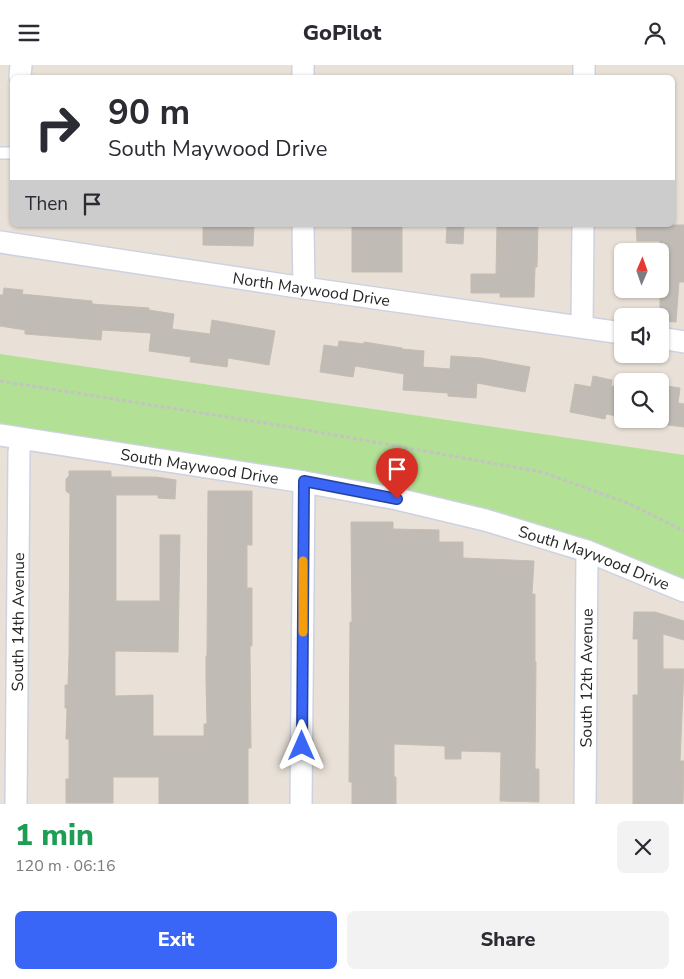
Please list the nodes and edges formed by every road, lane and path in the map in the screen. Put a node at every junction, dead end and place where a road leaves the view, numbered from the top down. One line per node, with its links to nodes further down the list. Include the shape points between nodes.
1 (304, 227): 4 (street)
2 (583, 227): 5 (street)
3 (12, 237): 4 (street, North Maywood Drive)
4 (304, 288): 5 (street, North Maywood Drive)
5 (582, 327): 6 (street, North Maywood Drive)
6 (614, 332)
7 (669, 339): 8 (street)
8 (684, 341)
9 (0, 381): 13 (path, via 284,426 542,472 630,504)
10 (0, 435): 11 (street, South Maywood Drive)
11 (21, 439): 12 (street, South Maywood Drive); 16 (street, South 14th Avenue)
12 (304, 481): 14 (street, South Maywood Drive, via 485,520); 17 (street)
13 (684, 531)
14 (587, 551): 15 (street, South Maywood Drive); 18 (street, South 12th Avenue)
15 (684, 591)
16 (16, 804)
17 (301, 804)
18 (585, 804)

